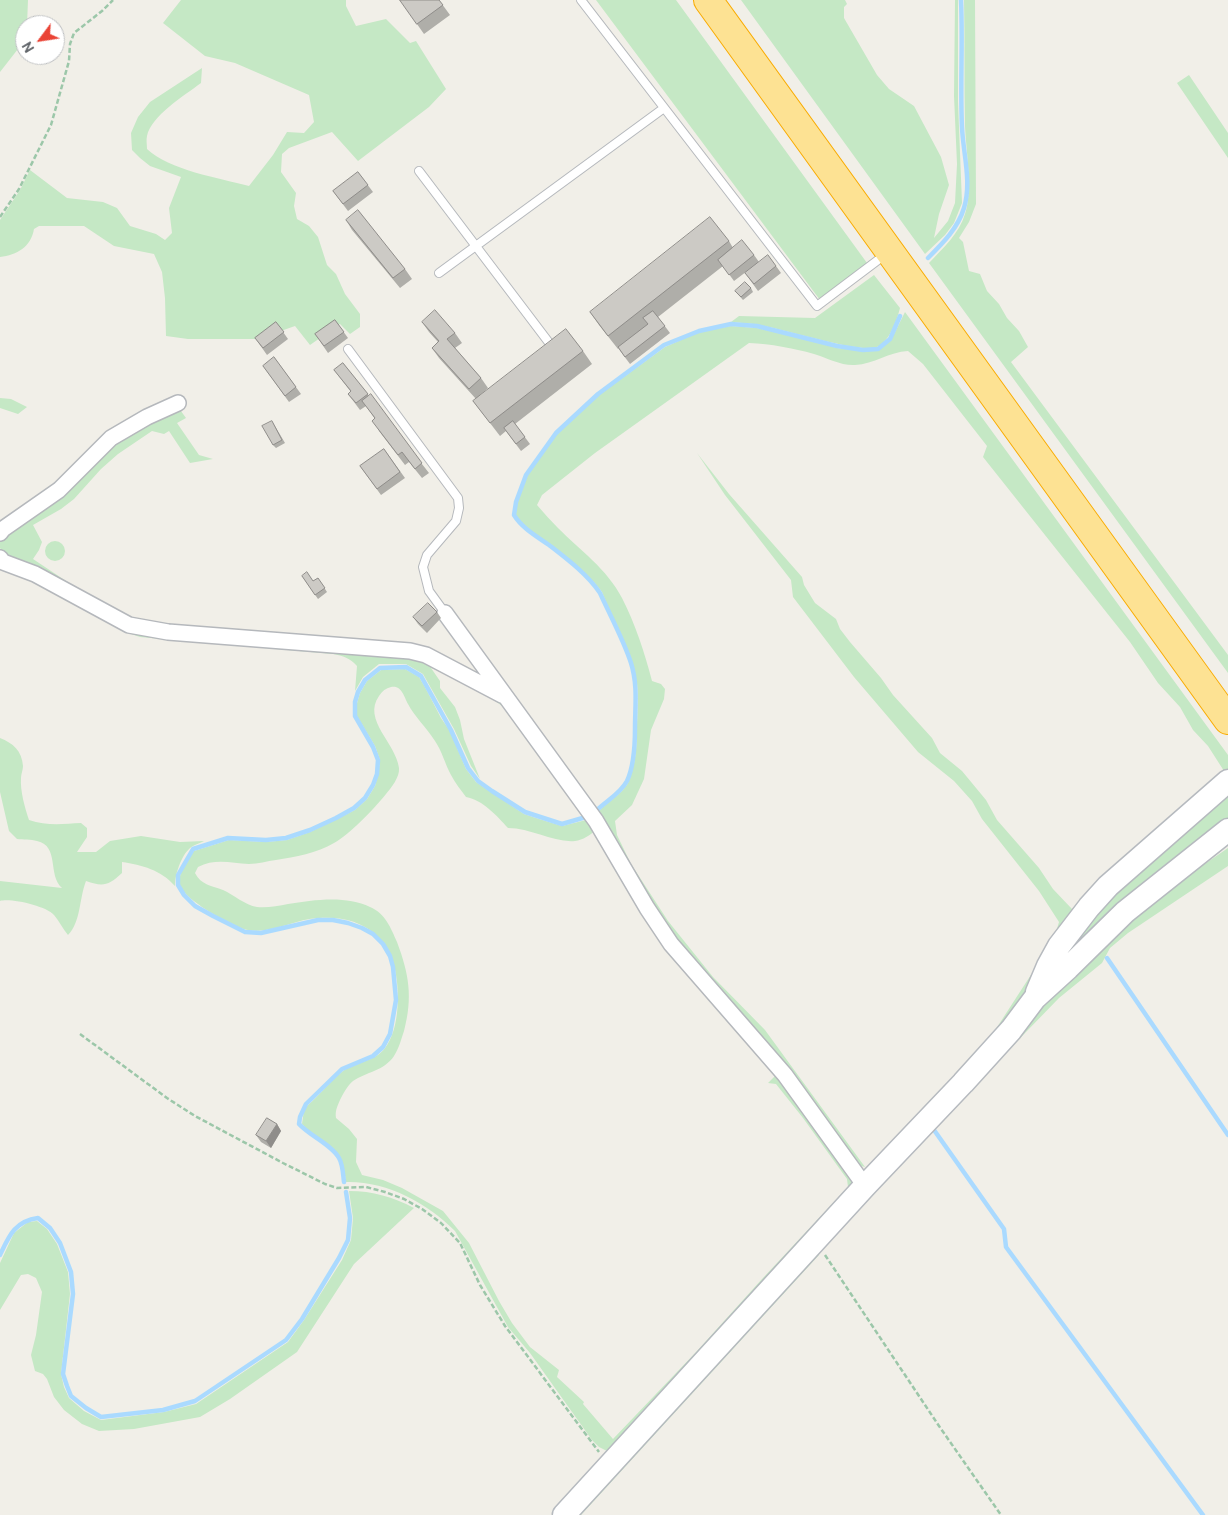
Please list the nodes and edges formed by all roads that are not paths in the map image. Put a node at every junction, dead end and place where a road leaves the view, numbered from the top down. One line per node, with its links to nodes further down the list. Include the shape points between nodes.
1 (581, 0): 3 (lane)
2 (708, 0): 6 (highway)
3 (664, 108): 5 (lane); 6 (lane, via 818,306)
4 (419, 171): 5 (lane)
5 (476, 246): 7 (lane); 8 (lane)
6 (890, 252): 15 (highway)
7 (439, 273)
8 (550, 344)
9 (348, 349): 13 (lane, via 458,498 460,508 456,521 427,555 423,567 429,591)
10 (178, 403): 11 (street, via 147,416 111,438 59,490)
11 (0, 533)
12 (0, 558): 14 (street, via 129,625 168,632 410,651 426,655)
13 (445, 613): 14 (street)
14 (506, 697): 19 (street, via 596,821 671,944 785,1075)
15 (1228, 720)
16 (1228, 781): 18 (street, via 1108,886 1089,907 1059,946)
17 (1228, 830): 18 (street, via 1125,912)
18 (1035, 998): 19 (street, via 963,1083)
19 (865, 1186): 20 (street)
20 (564, 1515)

